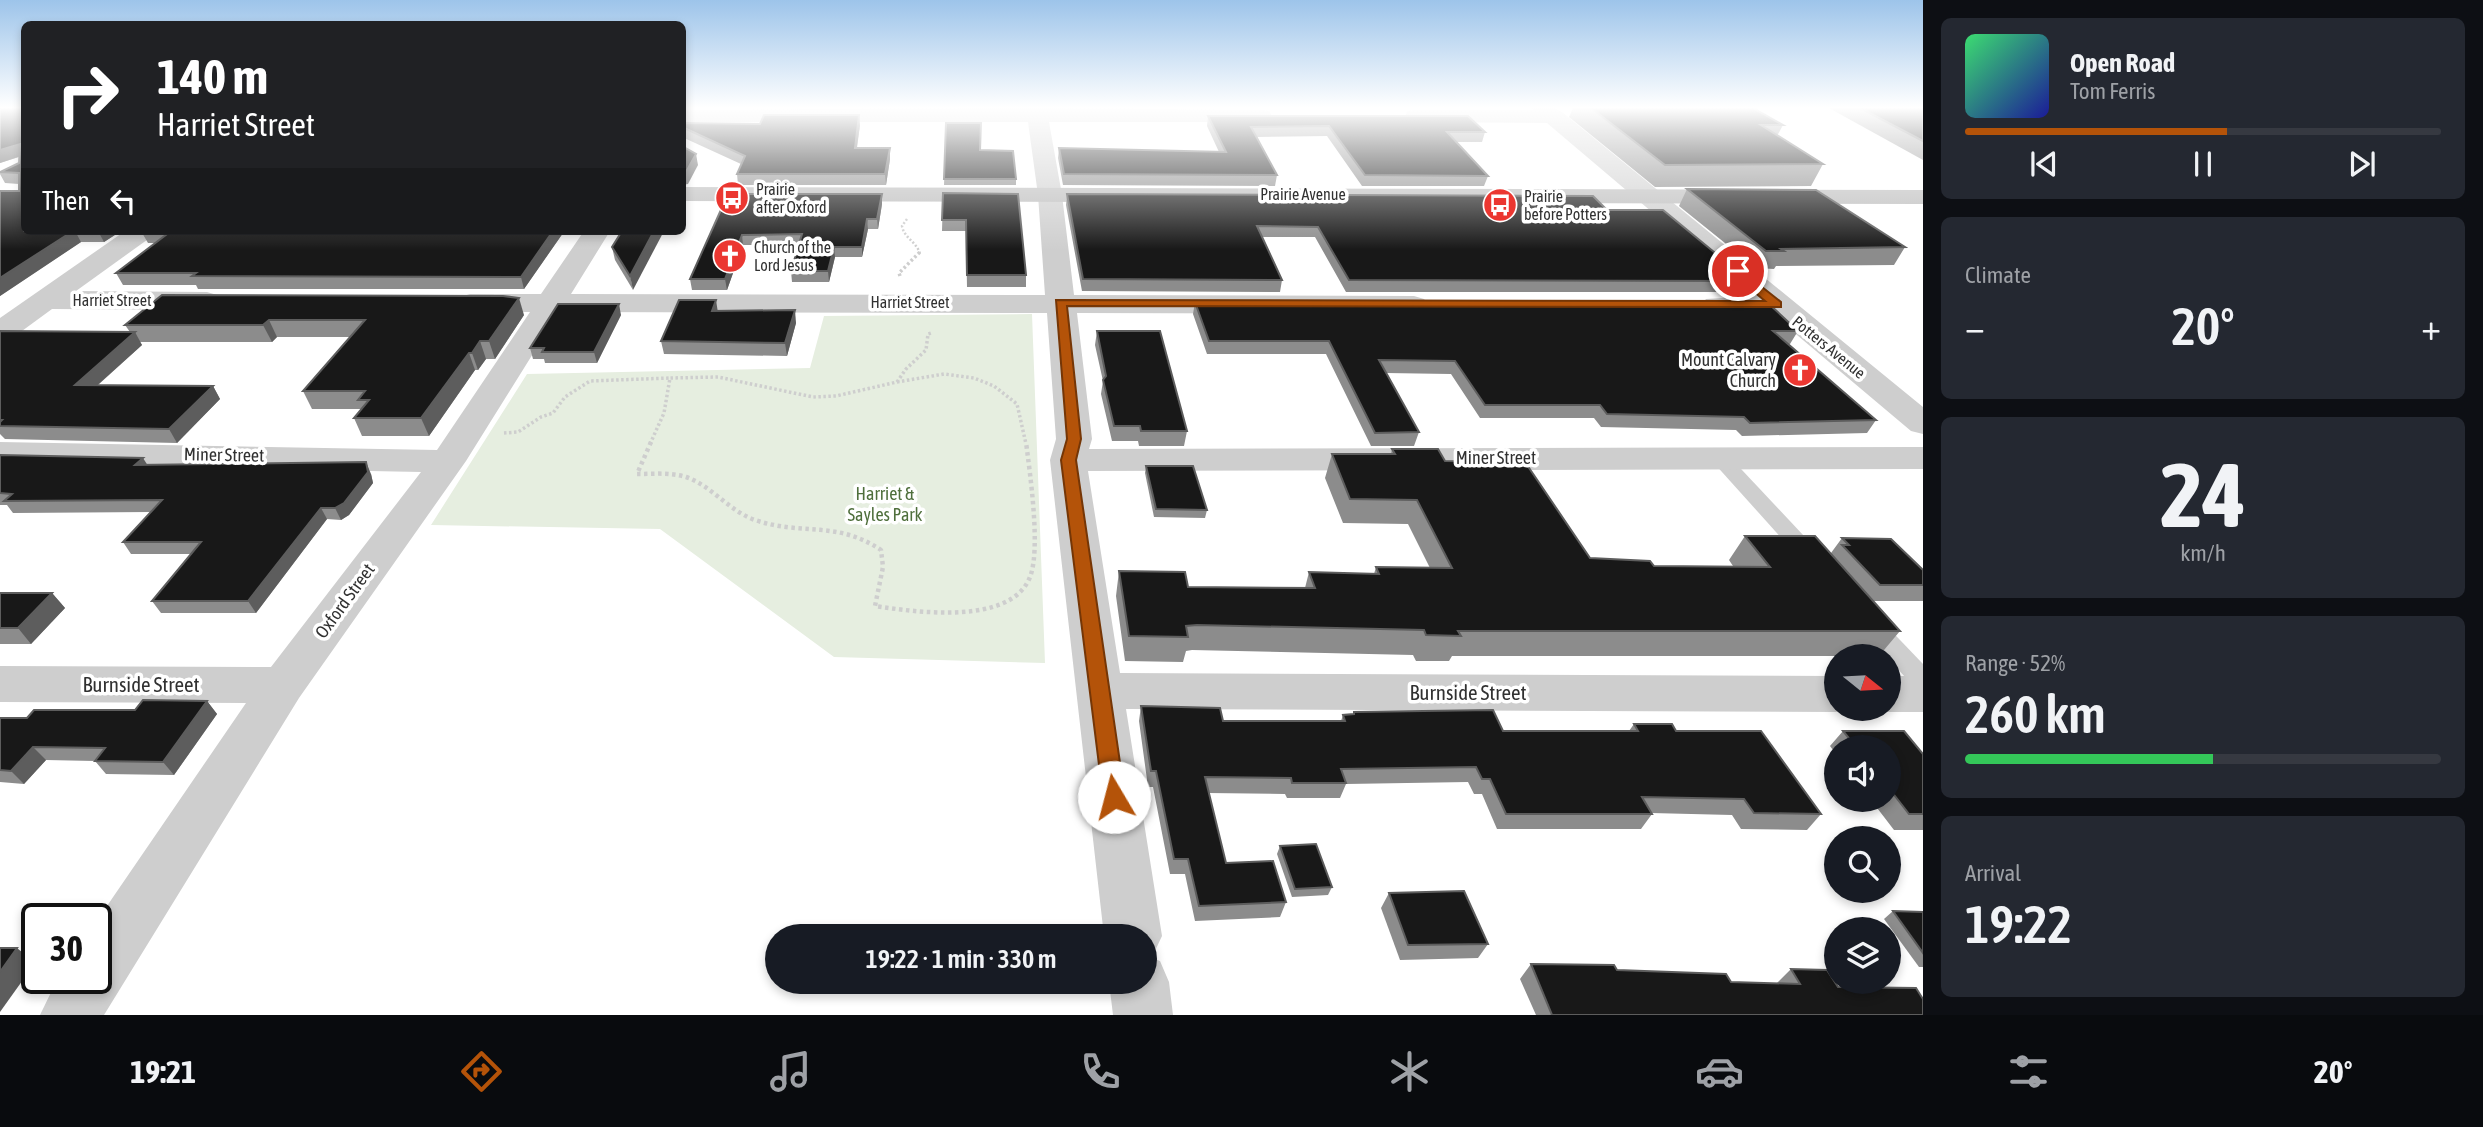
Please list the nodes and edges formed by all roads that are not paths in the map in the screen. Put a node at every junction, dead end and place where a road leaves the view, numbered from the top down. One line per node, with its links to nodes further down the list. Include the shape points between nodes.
1 (1044, 155): 4 (street)
2 (1600, 155): 5 (street, Potters Avenue)
3 (686, 194): 4 (street, Prairie Avenue)
4 (1050, 195): 5 (street, Prairie Avenue); 12 (street)
5 (1649, 197): 6 (street, Prairie Avenue); 14 (street, Potters Avenue)
6 (1921, 198)
7 (136, 235): 9 (street)
8 (594, 235): 13 (street, Oxford Street)
9 (44, 300): 10 (street, Harriet Street); 17 (street)
10 (236, 301)
11 (442, 302): 13 (street, Harriet Street)
12 (1060, 302): 13 (street, Harriet Street); 15 (street, Harriet Street); 22 (street, via 1074,439)
13 (552, 303): 23 (street, Oxford Street)
14 (1777, 304): 16 (street); 18 (street, Potters Avenue)
15 (1442, 305)
16 (1693, 305)
17 (0, 332)
18 (1923, 424)
19 (0, 453): 23 (street, Miner Street)
20 (1720, 458): 21 (street, Miner Street); 22 (street, Miner Street); 24 (lane)
21 (1923, 458)
22 (1068, 460): 29 (street)
23 (448, 461): 28 (street, Oxford Street)
24 (1822, 569)
25 (1858, 610): 26 (lane)
26 (1923, 680)
27 (0, 684): 28 (street, Burnside Street)
28 (283, 685): 34 (street, Oxford Street)
29 (1100, 691): 30 (street, Burnside Street); 33 (street)
30 (1824, 694)
31 (1901, 694): 32 (street)
32 (1923, 694)
33 (1131, 924)
34 (112, 949)
35 (83, 994): 37 (street)
36 (1140, 994): 38 (street)
37 (69, 1015)
38 (1143, 1015)

